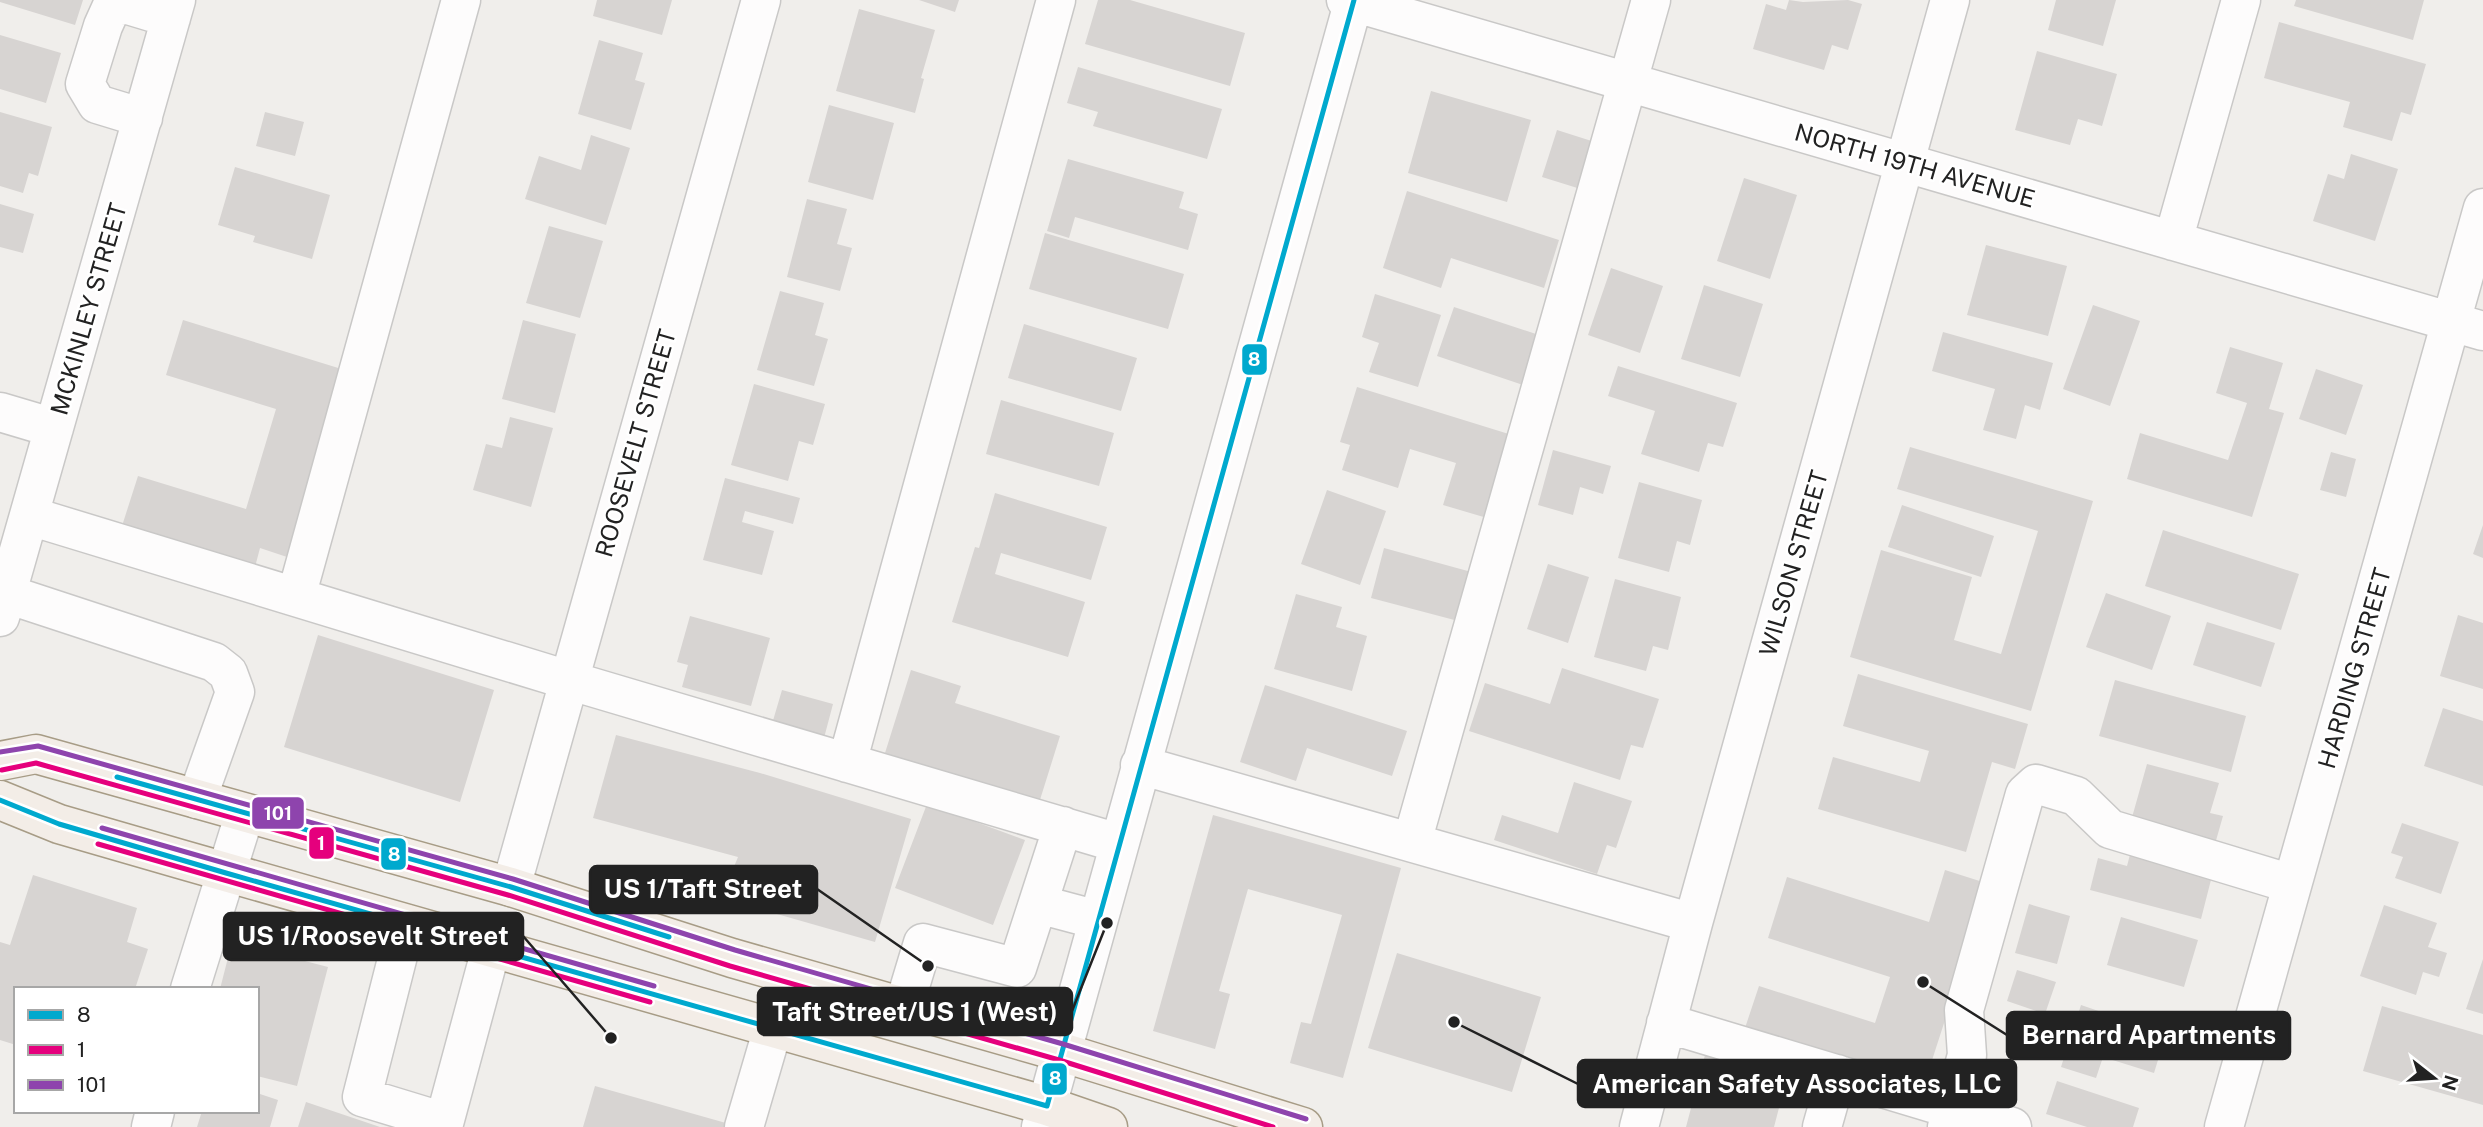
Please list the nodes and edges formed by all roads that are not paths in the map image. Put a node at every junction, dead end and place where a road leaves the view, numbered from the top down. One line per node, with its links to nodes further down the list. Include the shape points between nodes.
1 (461, 0): 18 (street)
2 (761, 0): 20 (street, ROOSEVELT STREET)
3 (1056, 0): 22 (street)
4 (1651, 0): 9 (street)
5 (1950, 0): 11 (street, WILSON STREET)
6 (2241, 0): 13 (street)
7 (1351, 1): 9 (street, NORTH 19TH AVENUE); 23 (street)
8 (174, 9): 10 (street, MCKINLEY STREET); 10 (street, via 112,6 85,84 97,104)
9 (1628, 82): 11 (street, NORTH 19TH AVENUE); 28 (street)
10 (143, 118): 16 (street, MCKINLEY STREET)
11 (1904, 162): 13 (street, NORTH 19TH AVENUE); 35 (street, WILSON STREET)
12 (2483, 208): 14 (street, HARDING STREET)
13 (2173, 241): 14 (street, NORTH 19TH AVENUE)
14 (2467, 327): 31 (street, HARDING STREET)
15 (0, 412): 16 (street)
16 (54, 428): 17 (street, MCKINLEY STREET)
17 (30, 516): 18 (street); 19 (street, MCKINLEY STREET)
18 (296, 597): 20 (street)
19 (4, 606): 24 (street, via 214,662 228,673 234,692)
20 (568, 680): 22 (street); 32 (street, ROOSEVELT STREET)
21 (0, 761): 24 (main road, via 36,754)
22 (847, 763): 27 (street)
23 (1140, 765): 28 (street); 29 (street)
24 (197, 799): 26 (main road)
25 (0, 800): 30 (main road, via 59,824)
26 (245, 813): 30 (street); 32 (main road)
27 (1063, 826): 29 (street); 33 (street)
28 (1412, 842): 35 (street)
29 (1118, 843): 34 (street)
30 (226, 873): 36 (main road); 38 (street)
31 (2292, 884): 45 (street, via 2110,829 2076,796 2036,784 2025,794 1964,1010 1967,1055); 53 (street, HARDING STREET)
32 (511, 887): 39 (main road)
33 (1038, 904): 34 (street); 39 (street, via 1017,968 923,943)
34 (1098, 920): 42 (street)
35 (1693, 923): 40 (street, WILSON STREET)
36 (406, 924): 37 (main road); 46 (street, via 362,1097)
37 (491, 948): 41 (main road); 46 (street)
38 (191, 987)
39 (904, 1006): 42 (main road)
40 (1667, 1023): 43 (street); 50 (street, WILSON STREET)
41 (773, 1028): 44 (main road); 47 (street)
42 (1061, 1052): 44 (street); 49 (main road)
43 (1837, 1074): 45 (street); 51 (street)
44 (1044, 1116): 48 (main road)
45 (1949, 1118): 52 (street)
46 (444, 1124)
47 (744, 1127)
48 (1108, 1127)
49 (1304, 1127)
50 (1639, 1127)
51 (1822, 1127)
52 (2012, 1127)
53 (2224, 1127)

